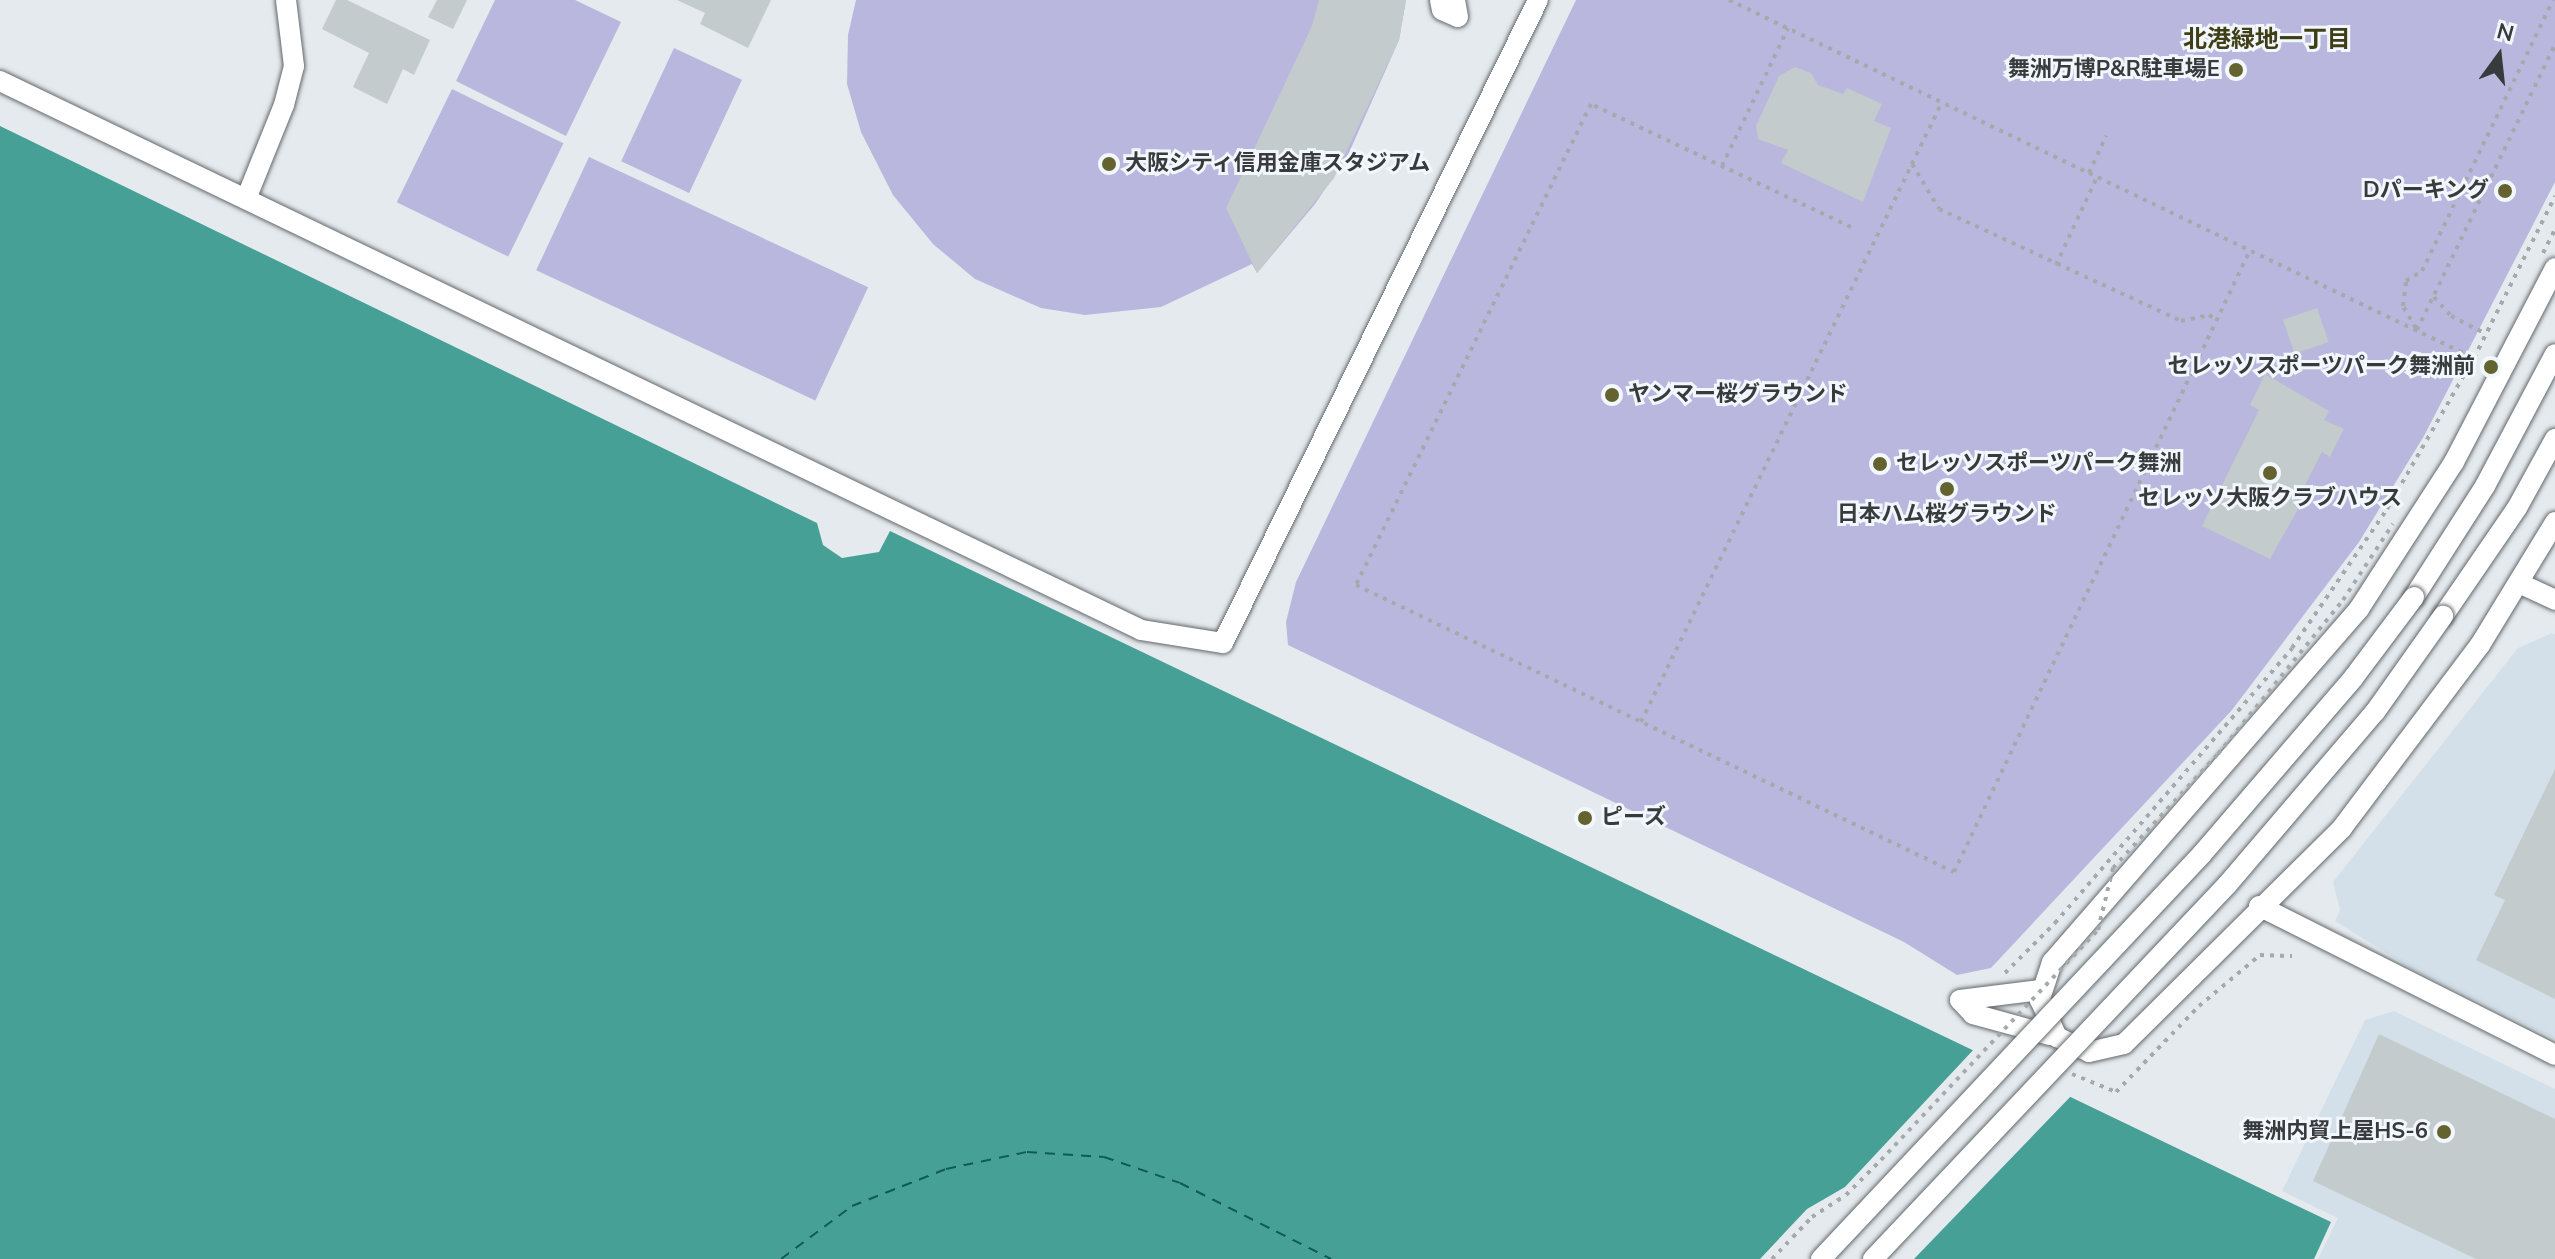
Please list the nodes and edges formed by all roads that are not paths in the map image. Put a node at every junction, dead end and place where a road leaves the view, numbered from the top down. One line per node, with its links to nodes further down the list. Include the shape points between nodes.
1 (286, 0): 6 (street, via 294,66)
2 (1440, 0): 3 (street, via 1442,10 1458,17)
3 (1455, 0)
4 (1538, 0): 6 (street, via 1223,643 1141,630)
5 (0, 81): 6 (street)
6 (246, 199)
7 (2555, 268): 14 (street, via 2454,462 2359,609 2052,962)
8 (2555, 354): 17 (street, bridge, via 2485,486 2414,597 2354,677 2221,833)
9 (2555, 439): 18 (street, bridge, via 2517,508 2375,712 2227,885)
10 (2555, 522): 11 (street)
11 (2521, 584): 12 (street); 13 (street, via 2342,828)
12 (2555, 600)
13 (2259, 906): 15 (street, via 2124,1044 2089,1052); 16 (street)
14 (2040, 990): 15 (street, via 2042,1014); 15 (street, via 1960,1000 1973,1014)
15 (2057, 1037)
16 (2555, 1055)
17 (1821, 1259)
18 (1873, 1259)

